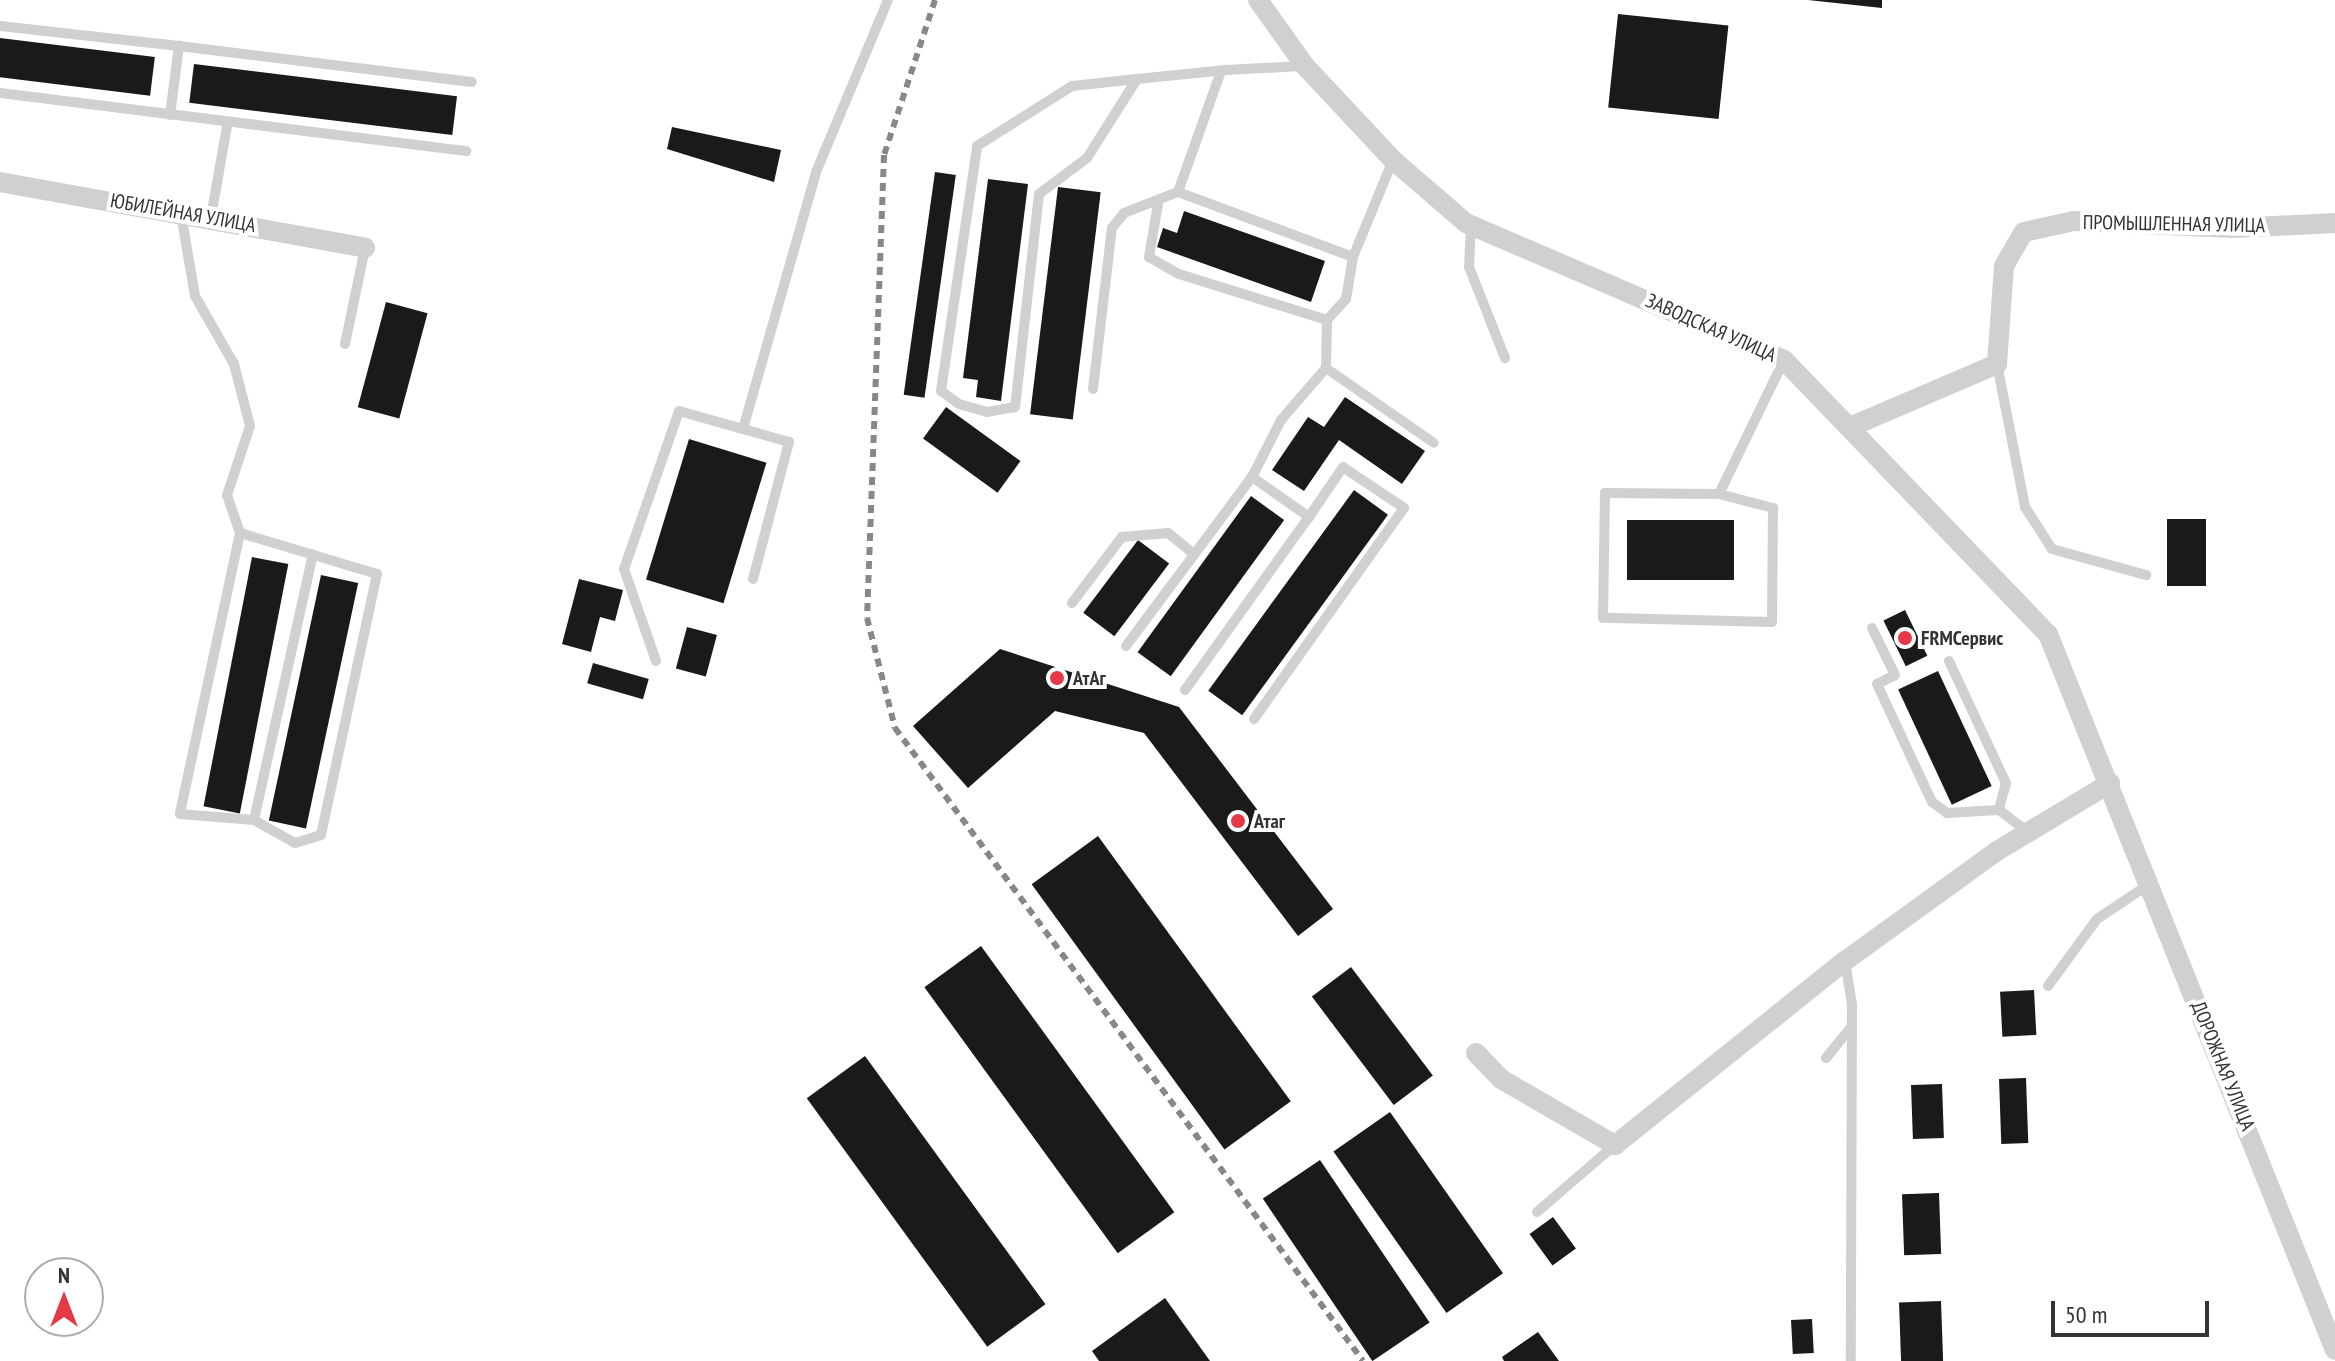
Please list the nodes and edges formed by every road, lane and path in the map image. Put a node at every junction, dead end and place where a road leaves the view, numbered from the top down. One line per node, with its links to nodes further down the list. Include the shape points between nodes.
1 (888, 0): 31 (lane, via 816,172)
2 (1258, 0): 5 (street, ЗАВОДСКАЯ УЛИЦА)
3 (0, 26): 4 (lane)
4 (179, 46): 8 (lane); 10 (lane)
5 (1305, 66): 6 (lane); 13 (street, ЗАВОДСКАЯ УЛИЦА)
6 (1221, 71): 7 (lane); 15 (lane)
7 (1137, 79): 7 (lane, via 1072,86 977,146 941,391 959,404 987,412 1015,407 1039,194 1087,158)
8 (472, 82)
9 (0, 93): 10 (lane)
10 (170, 115): 11 (lane)
11 (227, 126): 12 (lane); 18 (lane)
12 (466, 151)
13 (1393, 160): 20 (street, ЗАВОДСКАЯ УЛИЦА); 22 (lane)
14 (0, 182): 17 (street, ЮБИЛЕЙНАЯ УЛИЦА)
15 (1178, 192): 16 (lane); 22 (lane)
16 (1158, 204): 23 (lane, via 1149,257); 29 (lane, via 1124,213 1112,228)
17 (180, 212): 18 (street, ЮБИЛЕЙНАЯ УЛИЦА); 36 (lane, via 195,296 234,364 250,426 227,495)
18 (211, 217): 21 (street, ЮБИЛЕЙНАЯ УЛИЦА)
19 (2335, 223): 27 (street, ПРОМЫШЛЕННАЯ УЛИЦА, via 2234,228 2074,221 2024,232 2004,266)
20 (1471, 226): 25 (lane, via 1469,267); 26 (street, ЗАВОДСКАЯ УЛИЦА)
21 (365, 248): 24 (lane)
22 (1353, 257): 23 (lane, via 1346,299)
23 (1327, 320): 28 (lane)
24 (345, 344)
25 (1505, 358)
26 (1784, 360): 30 (street, ЗАВОДСКАЯ УЛИЦА); 34 (lane)
27 (1997, 364): 30 (street); 39 (lane, via 2025,507 2052,549)
28 (1326, 368): 32 (lane); 33 (lane, via 1281,420)
29 (1093, 389)
30 (1850, 427): 48 (street, ЗАВОДСКАЯ УЛИЦА, via 2048,634)
31 (743, 429): 40 (lane, via 789,442); 44 (lane, via 679,411 624,569)
32 (1434, 443)
33 (1252, 477): 35 (lane); 37 (lane)
34 (1719, 494): 34 (lane, via 1605,493 1603,618 1772,622 1773,508)
35 (1309, 517): 46 (lane); 47 (lane, via 1343,467 1404,508)
36 (240, 533): 38 (lane); 50 (lane, via 180,814)
37 (1193, 553): 41 (lane, via 1168,533 1122,537); 43 (lane)
38 (313, 554): 50 (lane); 50 (lane, via 377,574 321,835 295,843)
39 (2146, 575)
40 (753, 579)
41 (1072, 603)
42 (1872, 628): 49 (lane, via 1895,675 1877,684 1932,802 1947,813)
43 (1126, 646)
44 (656, 661)
45 (1949, 661): 49 (lane, via 2006,783)
46 (1185, 690)
47 (1254, 719)
48 (2110, 783): 51 (street); 52 (street, ДОРОЖНАЯ УЛИЦА)
49 (1999, 810): 51 (lane)
50 (254, 820)
51 (2028, 832): 53 (street)
52 (2150, 884): 54 (lane, via 2097,919); 60 (street, ДОРОЖНАЯ УЛИЦА)
53 (1845, 961): 55 (lane); 58 (street)
54 (2048, 986)
55 (1852, 1026): 57 (lane); 61 (lane)
56 (1476, 1053): 58 (street, via 1501,1079)
57 (1826, 1058)
58 (1615, 1145): 59 (lane)
59 (1537, 1212)
60 (2335, 1350)
61 (1851, 1361)

